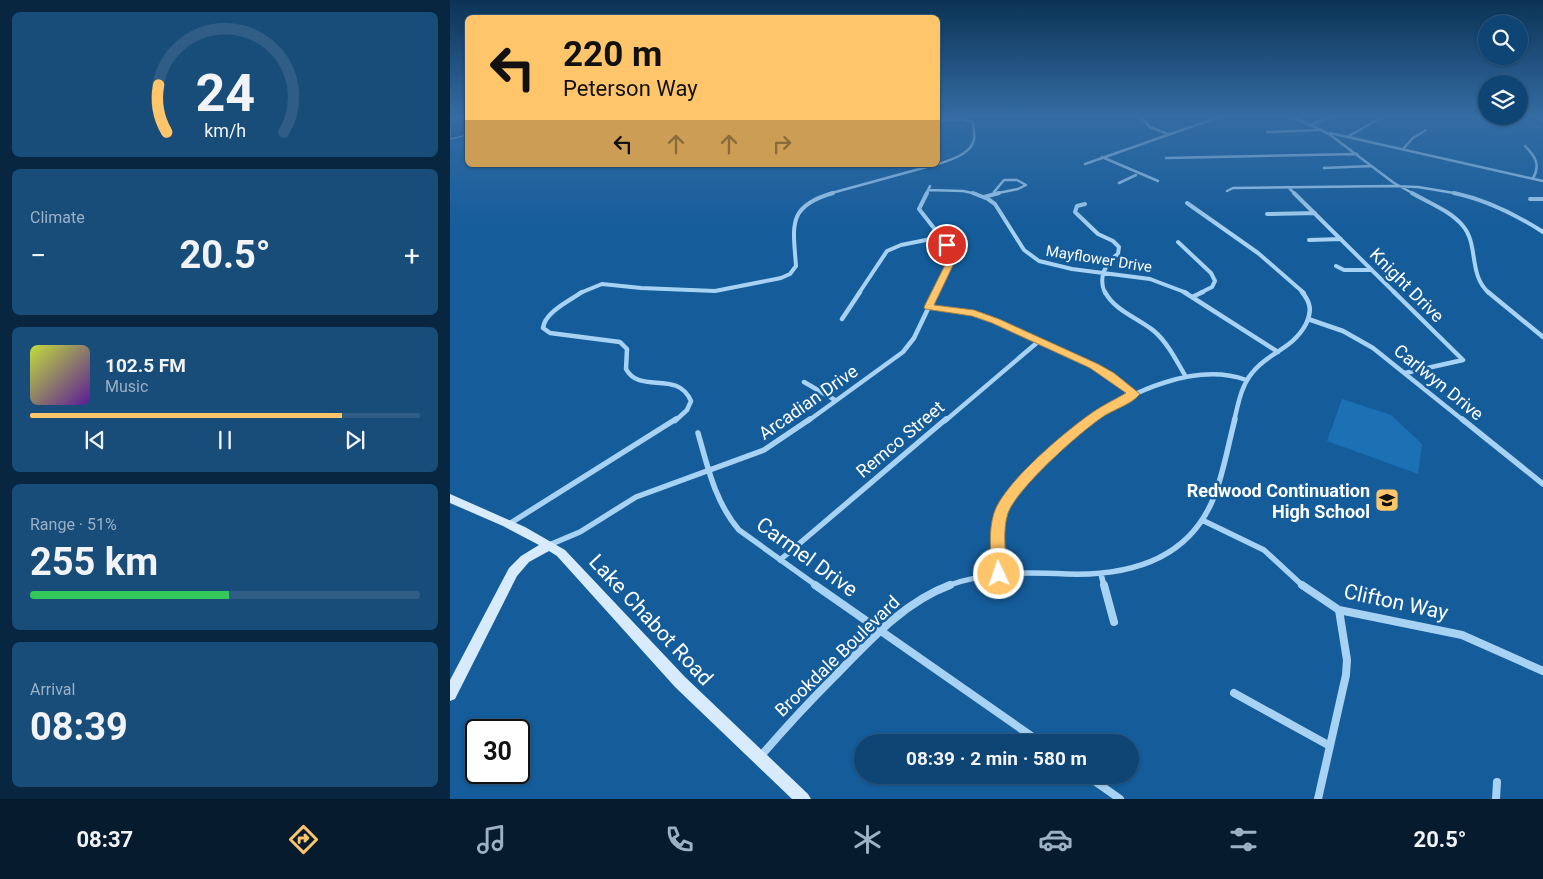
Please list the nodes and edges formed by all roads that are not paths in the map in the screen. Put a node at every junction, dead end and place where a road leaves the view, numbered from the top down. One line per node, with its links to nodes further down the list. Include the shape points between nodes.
1 (958, 154): 9 (street)
2 (1109, 154): 7 (street)
3 (1343, 154): 8 (street)
4 (1357, 154): 11 (street)
5 (1427, 154): 15 (street)
6 (1533, 154): 15 (street, via 1539,168)
7 (1101, 157): 10 (street); 14 (street)
8 (1166, 158)
9 (940, 162)
10 (1084, 164)
11 (1371, 166): 13 (street); 19 (street)
12 (925, 167): 56 (street, via 806,203 797,214 793,231 796,266 781,278 715,291 602,284 583,291 547,317 543,328 550,333 624,344 630,376 680,386 690,401 687,410 674,420)
13 (1324, 168)
14 (1136, 175): 16 (street); 18 (street)
15 (1533, 178): 17 (street)
16 (1158, 181)
17 (1543, 181)
18 (1120, 183)
19 (1397, 185): 20 (street); 30 (street, via 1437,188 1476,198 1513,213); 42 (street, via 1451,214 1464,227 1481,286)
20 (1288, 187): 21 (street, via 1233,188); 28 (street, Knight Drive)
21 (1227, 191)
22 (994, 192): 22 (street, via 1004,180 1026,184 1020,189); 23 (street)
23 (984, 196): 31 (street, Arcadian Drive, via 929,188 918,209); 37 (street, Mayflower Drive, via 995,204 1030,257 1051,266)
24 (1530, 199): 25 (street)
25 (1543, 199)
26 (1187, 203): 41 (street, via 1296,284 1310,303)
27 (1085, 204): 37 (street, via 1076,206 1075,212 1119,248)
28 (1315, 213): 29 (street); 33 (street, Knight Drive)
29 (1267, 214)
30 (1543, 232)
31 (940, 237): 39 (street, Arcadian Drive, via 950,250 952,259); 40 (street, via 887,251)
32 (1309, 240): 33 (street)
33 (1341, 240): 36 (street, Knight Drive)
34 (1178, 242): 38 (street, via 1211,273 1215,281 1212,287)
35 (1336, 266): 36 (street, via 1344,270)
36 (1372, 270): 45 (street, Knight Drive, via 1463,360)
37 (1104, 272): 38 (street, Mayflower Drive, via 1151,278); 46 (street, via 1102,287 1107,297 1156,334)
38 (1192, 297): 44 (street, Mayflower Drive)
39 (928, 307): 43 (street, via 980,315); 50 (street, Arcadian Drive, via 912,342 903,352)
40 (842, 318)
41 (1308, 319): 44 (street, Brookdale Boulevard, via 1297,338); 45 (street, Carlwyn Drive, via 1364,342)
42 (1543, 336)
43 (1039, 341): 49 (street, via 1102,370); 58 (street, Remco Street)
44 (1278, 352): 47 (street, Brookdale Boulevard)
45 (1405, 373): 53 (street, Carlwyn Drive)
46 (1186, 377): 47 (street, via 1221,375); 49 (street)
47 (1246, 380): 55 (street, Brookdale Boulevard, via 1221,482)
48 (804, 382): 50 (street)
49 (1134, 394): 59 (street, via 1100,412 1076,431 1011,496 998,527)
50 (835, 400): 52 (street, Arcadian Drive, via 755,454)
51 (698, 433): 52 (street, Carmel Drive)
52 (709, 470): 57 (street, Arcadian Drive, via 636,497 580,532); 58 (street, Carmel Drive, via 721,504 733,523)
53 (1543, 484)
54 (450, 498): 56 (street, Lake Chabot Road)
55 (1202, 520): 60 (street, Brookdale Boulevard, via 1193,534 1166,554 1132,569); 61 (street, Clifton Way, via 1264,550 1309,591)
56 (509, 524): 57 (main road, Lake Chabot Road)
57 (549, 545): 66 (street, via 525,559 513,572 457,671); 69 (main road, Lake Chabot Road, via 587,580 680,682)
58 (780, 560): 63 (street, Carmel Drive)
59 (999, 574): 60 (street, Brookdale Boulevard); 63 (street, Brookdale Boulevard, via 968,579 928,593)
60 (1101, 574): 62 (street)
61 (1339, 610): 64 (street, Clifton Way, via 1462,635); 68 (street, via 1347,660)
62 (1114, 622)
63 (879, 631): 67 (street, Carmel Drive); 69 (street, Brookdale Boulevard)
64 (1543, 671)
65 (1234, 692): 68 (street)
66 (450, 694)
67 (1028, 734)
68 (1330, 746): 74 (street)
69 (760, 757): 72 (main road, Lake Chabot Road)
70 (1497, 782): 75 (street)
71 (1099, 784): 73 (street)
72 (803, 799)
73 (1120, 799)
74 (1318, 799)
75 (1496, 799)

